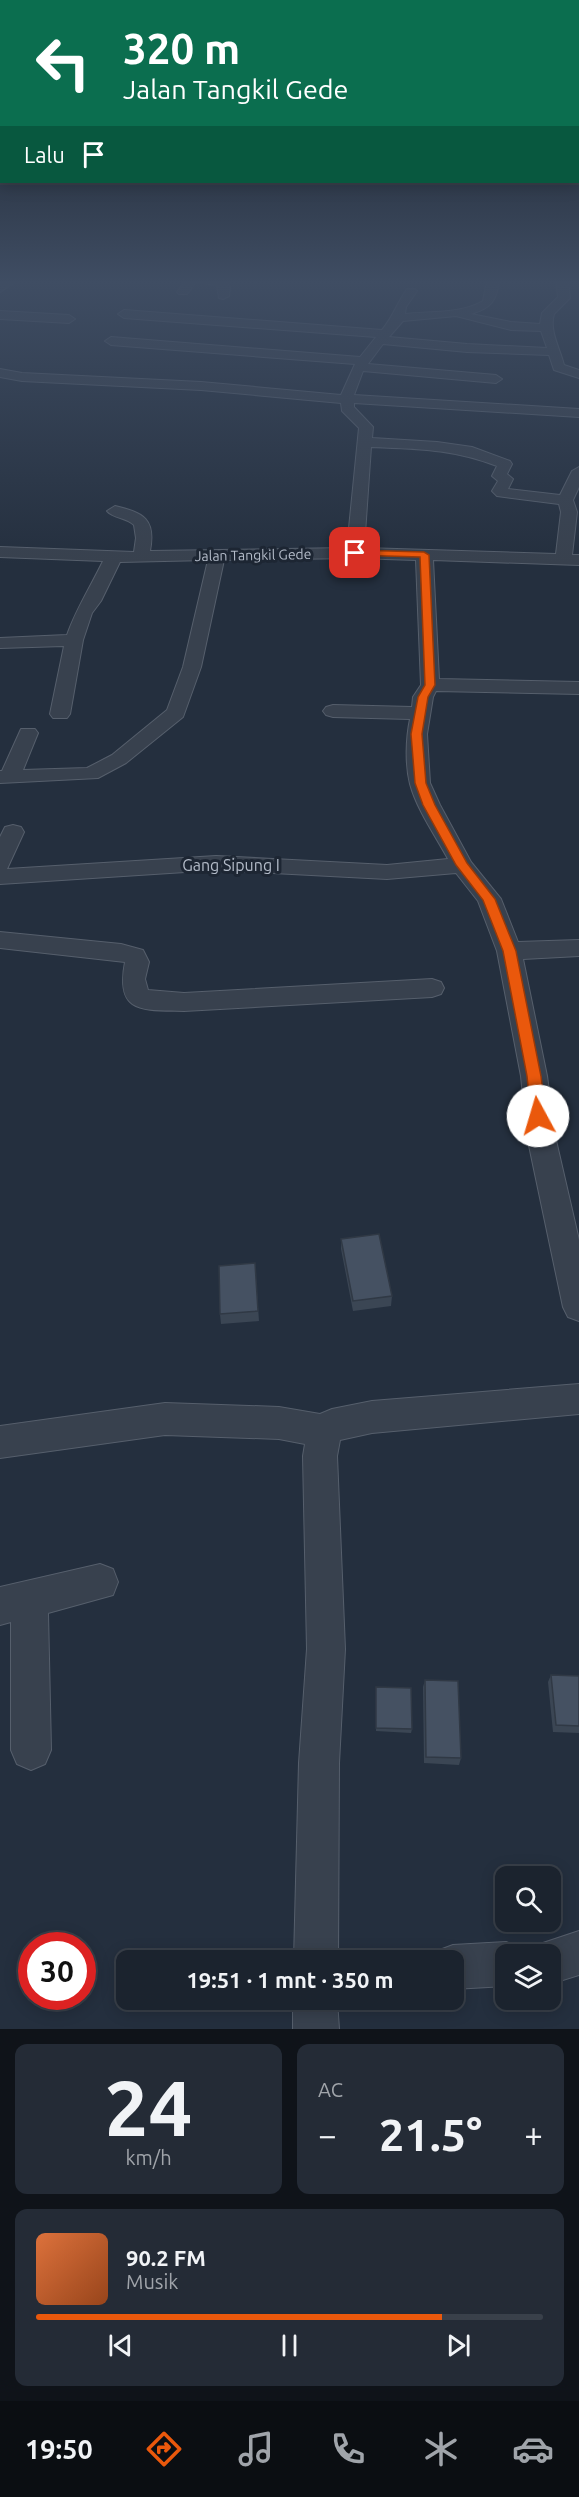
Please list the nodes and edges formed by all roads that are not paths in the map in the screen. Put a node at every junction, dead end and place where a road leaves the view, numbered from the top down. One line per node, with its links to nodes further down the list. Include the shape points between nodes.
1 (15, 375): 5 (street)
2 (355, 375): 5 (street)
3 (490, 375): 4 (street)
4 (496, 379)
5 (346, 399): 6 (street); 9 (street, via 347,408 370,424)
6 (451, 404): 7 (street); 8 (street)
7 (576, 409)
8 (446, 421)
9 (365, 442): 11 (street, via 472,451 506,465 499,476 506,478 502,493); 14 (street)
10 (579, 471): 11 (street)
11 (565, 500): 19 (street)
12 (115, 511): 18 (street, via 131,514 144,526)
13 (0, 552): 17 (street, Jalan Tangkil Gede)
14 (355, 553): 15 (street, Jalan Tangkil Gede); 16 (street, Jalan Tangkil Gede)
15 (217, 555): 18 (street, Jalan Tangkil Gede); 28 (street, via 192,667 176,713 128,753 91,774)
16 (424, 555): 19 (street, Jalan Tangkil Gede); 22 (street)
17 (114, 557): 18 (street, Jalan Tangkil Gede); 20 (street, via 83,613)
18 (141, 557)
19 (571, 560)
20 (74, 640): 21 (street); 26 (street)
21 (0, 643)
22 (430, 685): 23 (street); 25 (street)
23 (579, 688)
24 (333, 711): 25 (street)
25 (420, 713): 31 (street, via 420,783)
26 (60, 714)
27 (28, 733): 28 (street)
28 (6, 776)
29 (13, 832): 30 (street)
30 (0, 864)
31 (462, 865): 32 (street, Gang Sipung I, via 387,872 216,863); 35 (street, via 489,899)
32 (0, 877)
33 (0, 940): 36 (street, via 134,956 136,995 150,1001)
34 (579, 948): 35 (street)
35 (510, 951): 37 (street, via 534,1076 541,1136)
36 (432, 988)
37 (579, 1306)
38 (579, 1399): 39 (street, via 372,1416 332,1425)
39 (324, 1431): 40 (street, via 279,1423 165,1419); 44 (street, via 320,1456 326,1649)
40 (0, 1442)
41 (100, 1582): 42 (street)
42 (14, 1604): 43 (street)
43 (31, 1750)
44 (315, 1950)
45 (579, 1953): 46 (street)
46 (561, 1959)
47 (495, 1965): 48 (street)
48 (464, 1966)
49 (315, 2010): 50 (street)
50 (316, 2029)

